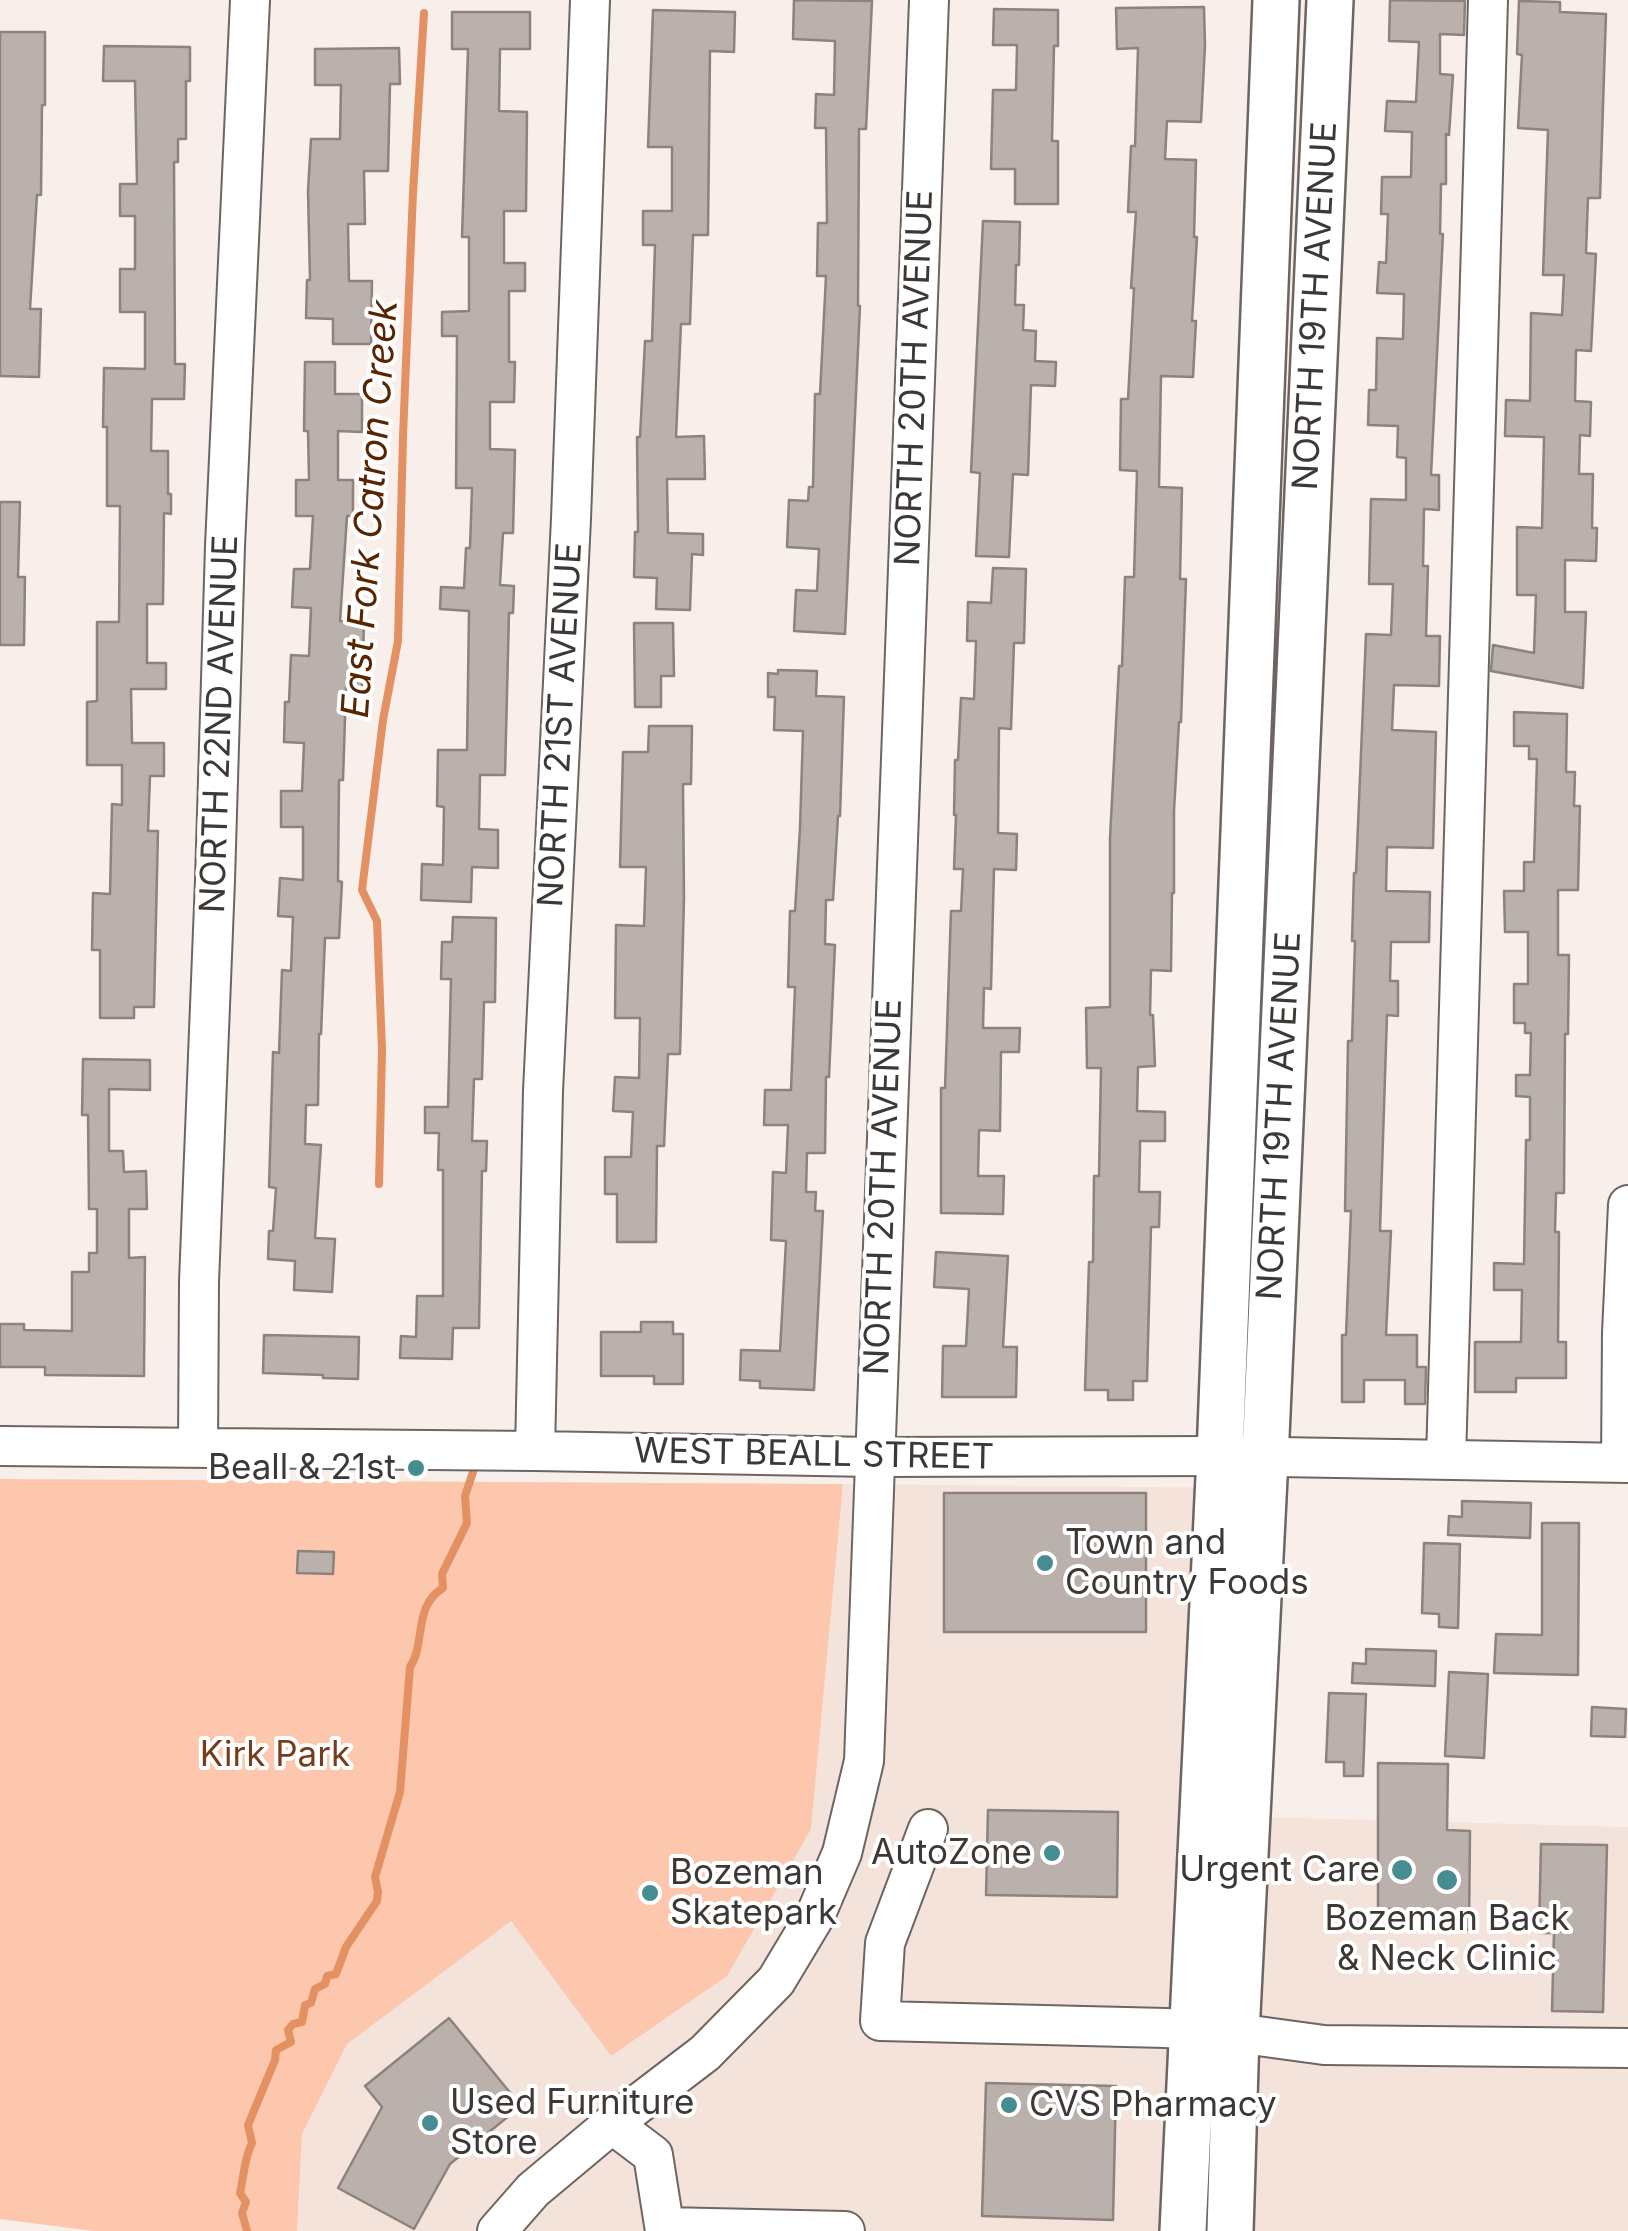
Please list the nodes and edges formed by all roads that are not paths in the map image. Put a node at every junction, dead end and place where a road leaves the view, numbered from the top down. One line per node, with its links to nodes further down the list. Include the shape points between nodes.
1 (250, 0): 9 (street, NORTH 22ND AVENUE, via 225,546)
2 (590, 0): 10 (street, NORTH 21ST AVENUE, via 543,1091)
3 (929, 0): 12 (street, NORTH 20TH AVENUE)
4 (1276, 0): 11 (main road, NORTH 19TH AVENUE)
5 (1330, 0): 13 (main road, NORTH 19TH AVENUE)
6 (1488, 0): 14 (street)
7 (1628, 1205): 15 (street)
8 (0, 1446): 9 (street, WEST BEALL STREET)
9 (198, 1447): 10 (street, WEST BEALL STREET)
10 (535, 1451): 12 (street, WEST BEALL STREET)
11 (1220, 1456): 12 (street, WEST BEALL STREET); 13 (street, WEST BEALL STREET); 17 (main road, NORTH 19TH AVENUE)
12 (874, 1458): 19 (street, NORTH 20TH AVENUE, via 864,1761 842,1853 776,1981 704,2053)
13 (1265, 1458): 14 (street, WEST BEALL STREET); 17 (main road, NORTH 19TH AVENUE)
14 (1446, 1460): 15 (street, WEST BEALL STREET)
15 (1624, 1463)
16 (928, 1829): 17 (street, via 885,1942 880,2022)
17 (1214, 2031): 18 (street, via 1324,2044); 23 (main road, NORTH 19TH AVENUE); 24 (main road, NORTH 19TH AVENUE)
18 (1628, 2048)
19 (612, 2124): 20 (street, via 652,2155); 21 (street, NORTH 20TH AVENUE, via 533,2190)
20 (665, 2229): 22 (street)
21 (498, 2231)
22 (845, 2231)
23 (1183, 2231)
24 (1230, 2231)

